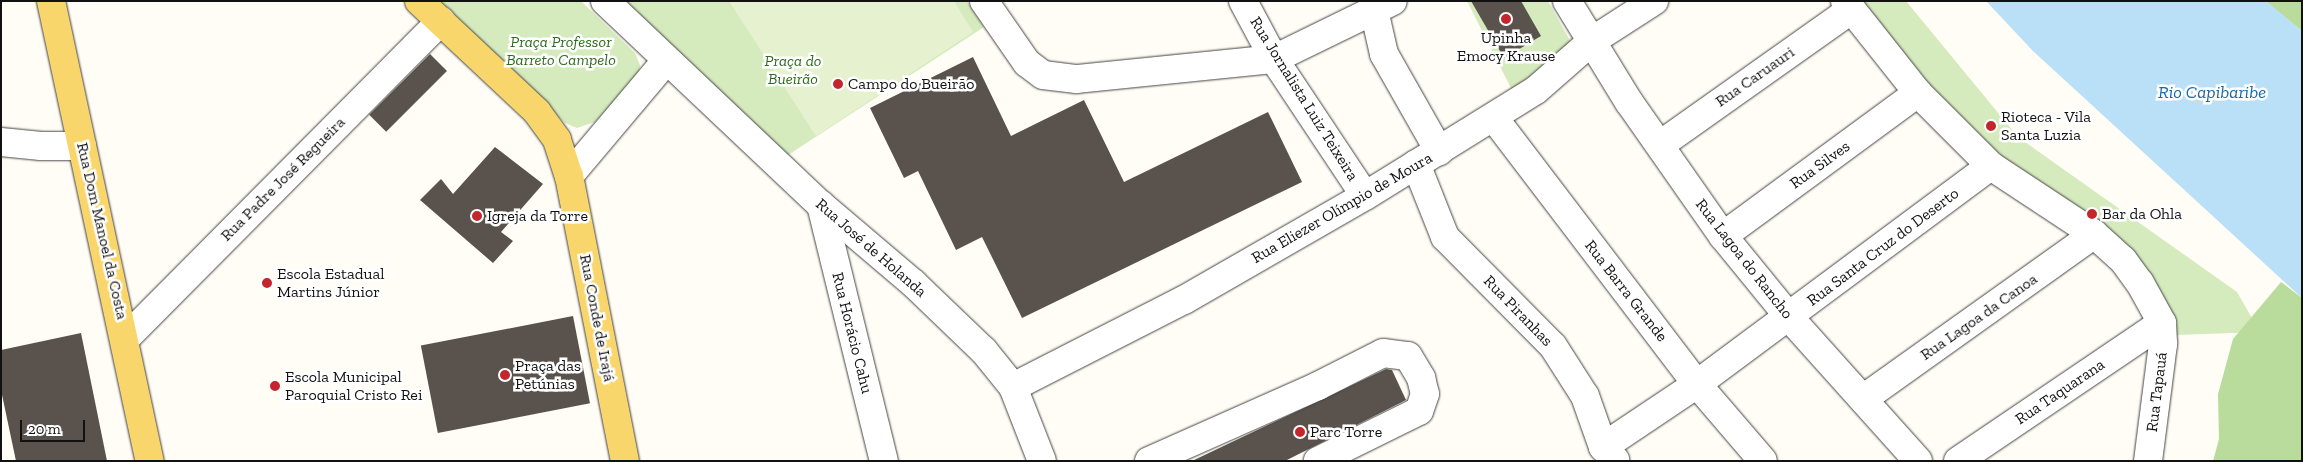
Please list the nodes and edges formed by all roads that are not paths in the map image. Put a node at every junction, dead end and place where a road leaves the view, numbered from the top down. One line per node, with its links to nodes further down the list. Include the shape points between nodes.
1 (51, 1): 18 (main road, Rua Dom Manoel da Costa)
2 (419, 1): 10 (main road, Rua Conde de Irajá)
3 (605, 1): 13 (street, Rua José de Holanda)
4 (1243, 1): 12 (street, Rua Jornalista Luiz Teixeira)
5 (1567, 1): 11 (street, Rua Lagoa do Rancho)
6 (1654, 1): 11 (street, Rua Eliezer Olímpio de Moura)
7 (996, 5): 12 (street, via 1027,63 1042,75 1055,78 1077,79)
8 (1383, 6): 12 (street); 19 (street, Rua Piranhas, via 1384,54)
9 (1848, 6): 14 (street); 17 (street, Rua Caruauri)
10 (441, 21): 21 (main road, Rua Conde de Irajá, via 537,112 557,140); 28 (street, Rua Padre José Regueira)
11 (1592, 41): 15 (street, Rua Eliezer Olímpio de Moura, via 1536,90); 17 (street, Rua Lagoa do Rancho)
12 (1274, 58): 22 (street, Rua Jornalista Luiz Teixeira)
13 (666, 61): 21 (street); 23 (street, Rua José de Holanda)
14 (1918, 93): 20 (street); 25 (street, Rua Silves)
15 (1494, 118): 19 (street, Rua Eliezer Olímpio de Moura); 29 (street, Rua Barra Grande)
16 (1, 142): 18 (street)
17 (1660, 145): 25 (street, Rua Lagoa do Rancho)
18 (82, 146): 28 (main road, Rua Dom Manoel da Costa)
19 (1428, 158): 22 (street, Rua Eliezer Olímpio de Moura); 32 (street, Rua Piranhas, via 1445,237 1553,346 1585,396)
20 (1991, 166): 24 (street); 26 (street, Rua Santa Cruz do Deserto)
21 (569, 176): 34 (main road, Rua Conde de Irajá)
22 (1365, 196): 30 (street, Rua Eliezer Olímpio de Moura, via 1184,300)
23 (821, 205): 30 (street, Rua José de Holanda, via 952,320 984,351); 35 (street, Rua Horácio Cahu)
24 (2094, 234): 27 (street, via 2123,260); 31 (street, Rua Lagoa da Canoa)
25 (1723, 236): 26 (street, Rua Lagoa do Rancho)
26 (1789, 317): 29 (street, Rua Santa Cruz do Deserto); 31 (street, Rua Lagoa do Rancho)
27 (2162, 323): 41 (street, Rua Taquarana); 42 (street, Rua Tapauá, via 2163,344)
28 (126, 338): 33 (main road, Rua Dom Manoel da Costa)
29 (1697, 384): 32 (street, Rua Santa Cruz do Deserto); 39 (street, Rua Barra Grande)
30 (1013, 387): 36 (street, Rua José de Holanda)
31 (1863, 399): 40 (street, Rua Lagoa do Rancho)
32 (1609, 454)
33 (150, 461)
34 (625, 461)
35 (884, 461)
36 (1042, 461)
37 (1149, 461): 38 (street, via 1318,386 1383,353 1408,356 1421,378 1425,394 1419,411)
38 (1318, 461)
39 (1763, 461)
40 (1918, 461)
41 (1958, 461)
42 (2148, 461)

